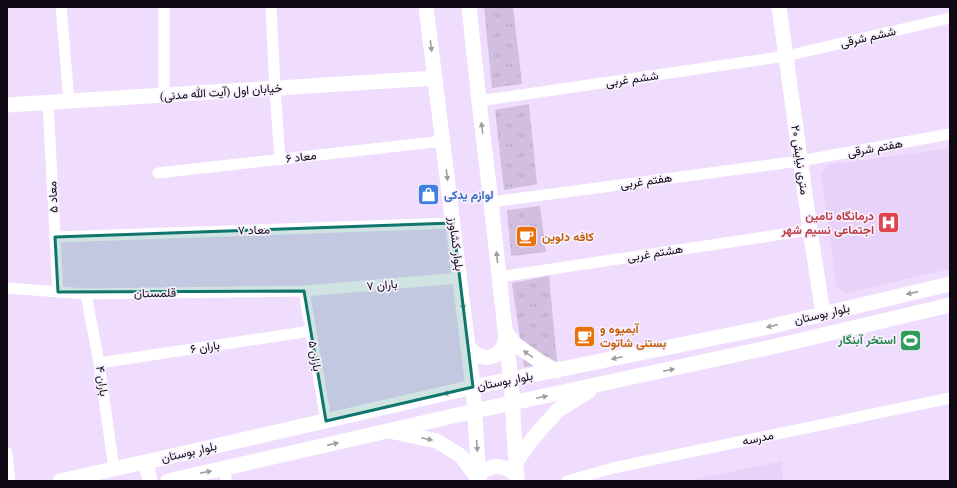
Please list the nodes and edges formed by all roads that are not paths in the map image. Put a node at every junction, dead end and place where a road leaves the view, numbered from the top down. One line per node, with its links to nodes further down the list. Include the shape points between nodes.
1 (61, 7): 12 (street)
2 (164, 7): 11 (street)
3 (271, 7): 10 (street)
4 (426, 7): 9 (main road, بلوار کشاورز, one-way to 9)
5 (469, 7): 13 (main road)
6 (779, 7): 8 (main road, ۲۰ متری نیایش)
7 (950, 18): 8 (street, ششم شرقی)
8 (786, 56): 13 (street, ششم غربی); 19 (main road, ۲۰ متری نیایش)
9 (435, 78): 10 (main road, خیابان اول (آیت الله مدنی)); 17 (main road, بلوار کشاورز)
10 (275, 88): 11 (main road, خیابان اول (آیت الله مدنی)); 18 (street)
11 (164, 95): 12 (main road, خیابان اول (آیت الله مدنی))
12 (69, 101): 14 (main road, خیابان اول (آیت الله مدنی))
13 (479, 101): 21 (main road, one-way to 13)
14 (48, 103): 15 (main road, خیابان اول (آیت الله مدنی)); 24 (street, معاد ۵)
15 (7, 105)
16 (950, 134): 19 (street, هفتم شرقی)
17 (443, 141): 18 (street, معاد ۶); 22 (main road, بلوار کشاورز, one-way to 22)
18 (280, 160): 20 (street, معاد ۶)
19 (800, 161): 21 (street, هفتم غربی); 23 (main road, ۲۰ متری نیایش)
20 (158, 173)
21 (491, 202): 25 (main road, one-way to 21)
22 (453, 223): 24 (street, معاد ۷); 26 (main road, بلوار کشاورز)
23 (810, 230): 25 (street, هشتم غربی); 33 (main road, ۲۰ متری نیایش)
24 (55, 237): 30 (street, معاد ۵)
25 (500, 277): 35 (main road)
26 (460, 278): 29 (street, باران ۷); 36 (main road, بلوار کشاورز, one-way to 36)
27 (950, 284): 33 (main road, بلوار بوستان, one-way to 33)
28 (7, 288): 30 (street, قلمستان)
29 (304, 291): 31 (street, قلمستان); 34 (street, باران ۵)
30 (58, 292): 31 (street, قلمستان)
31 (86, 294): 37 (street, باران ۴)
32 (950, 305): 40 (main road, بلوار بوستان, one-way to 32)
33 (823, 314): 38 (main road, بلوار بوستان, one-way to 38)
34 (311, 331): 37 (street, باران ۶); 45 (street, باران ۵)
35 (506, 335): 36 (main road, via 504,347 493,356 478,356); 38 (main road, one-way to 35, via 515,344); 39 (main road)
36 (468, 346): 41 (main road, بلوار کشاورز)
37 (99, 363): 49 (street, باران ۴)
38 (556, 371): 39 (main road, بلوار بوستان)
39 (511, 380): 41 (main road, بلوار بوستان); 43 (main road)
40 (597, 385): 43 (main road, بلوار بوستان, one-way to 40); 50 (main road, via 558,410 533,438)
41 (474, 387): 44 (main road, بلوار کشاورز); 45 (main road, بلوار بوستان, one-way to 45)
42 (950, 398): 57 (street, مدرسه, via 613,468)
43 (513, 404): 44 (main road, بلوار بوستان); 50 (main road)
44 (475, 411): 46 (main road, بلوار بوستان); 52 (main road, بلوار کشاورز, one-way to 52)
45 (326, 421): 48 (main road, بلوار بوستان)
46 (389, 431): 51 (main road, بلوار بوستان, one-way to 46); 52 (main road, one-way to 52, via 437,441 461,456)
47 (7, 454): 53 (street)
48 (146, 462): 49 (main road, بلوار بوستان); 55 (main road)
49 (114, 469): 54 (main road, بلوار بوستان)
50 (517, 472): 52 (main road, via 502,466 494,466 486,469)
51 (225, 475): 56 (main road, بلوار بوستان, one-way to 51)
52 (479, 478)
53 (10, 481)
54 (60, 481)
55 (150, 481)
56 (168, 481)
57 (567, 481)

